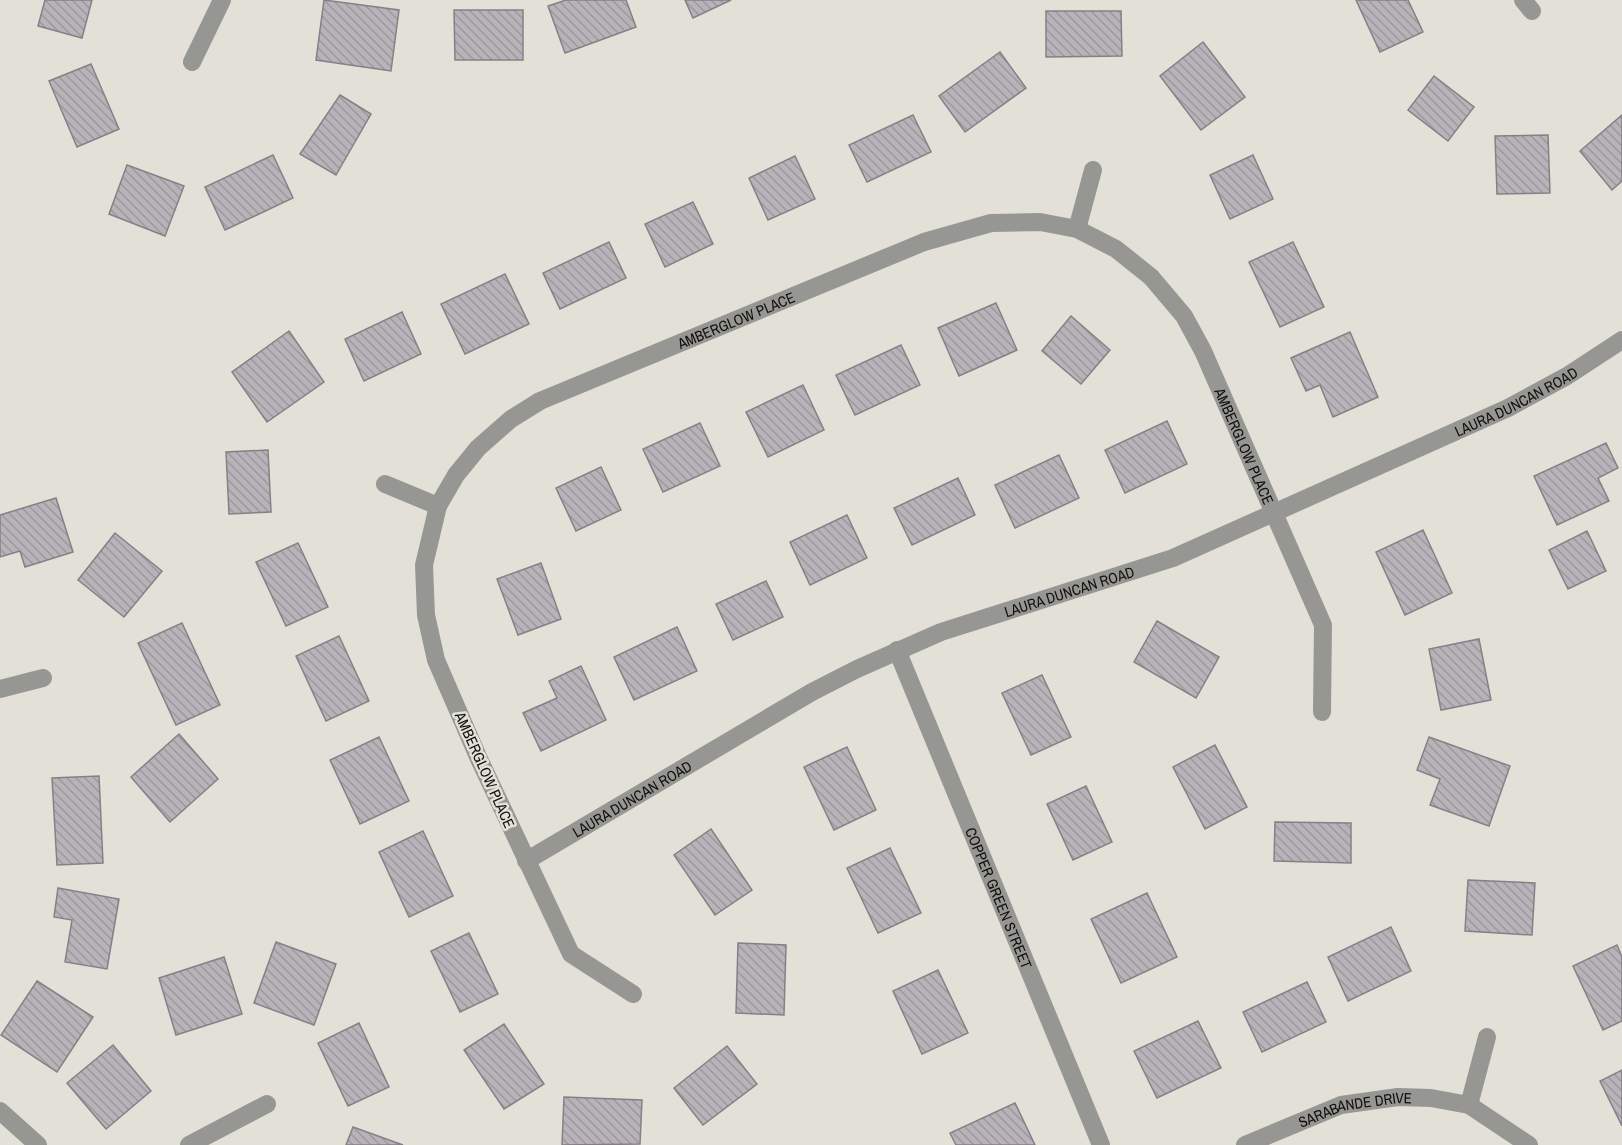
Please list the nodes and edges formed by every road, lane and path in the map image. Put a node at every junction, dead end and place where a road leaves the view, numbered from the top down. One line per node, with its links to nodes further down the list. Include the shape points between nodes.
1 (222, 0): 2 (street)
2 (192, 62)
3 (1093, 170): 4 (street)
4 (1077, 229): 7 (street, AMBERGLOW PLACE, via 1030,222 992,223 924,242 540,401 511,419 478,448 456,474); 8 (street, AMBERGLOW PLACE, via 1116,249 1151,278 1184,316)
5 (1619, 350): 8 (street, LAURA DUNCAN ROAD, via 1508,408)
6 (384, 484): 7 (street)
7 (438, 506): 13 (street, AMBERGLOW PLACE, via 424,565 426,615 436,660)
8 (1274, 513): 9 (street, LAURA DUNCAN ROAD, via 1173,558 978,619); 12 (street, AMBERGLOW PLACE, via 1323,625)
9 (897, 651): 13 (street, LAURA DUNCAN ROAD, via 812,692); 21 (street, COPPER GREEN STREET)
10 (44, 678): 11 (street)
11 (0, 689)
12 (1322, 712)
13 (526, 861): 14 (street, AMBERGLOW PLACE, via 571,954)
14 (633, 994)
15 (1487, 1037): 17 (street)
16 (267, 1104): 20 (street)
17 (1469, 1105): 22 (street, SARABANDE DRIVE, via 1398,1097 1341,1105); 23 (street, SARABANDE DRIVE)
18 (0, 1110): 19 (street)
19 (38, 1145)
20 (189, 1145)
21 (1101, 1145)
22 (1245, 1145)
23 (1529, 1145)

